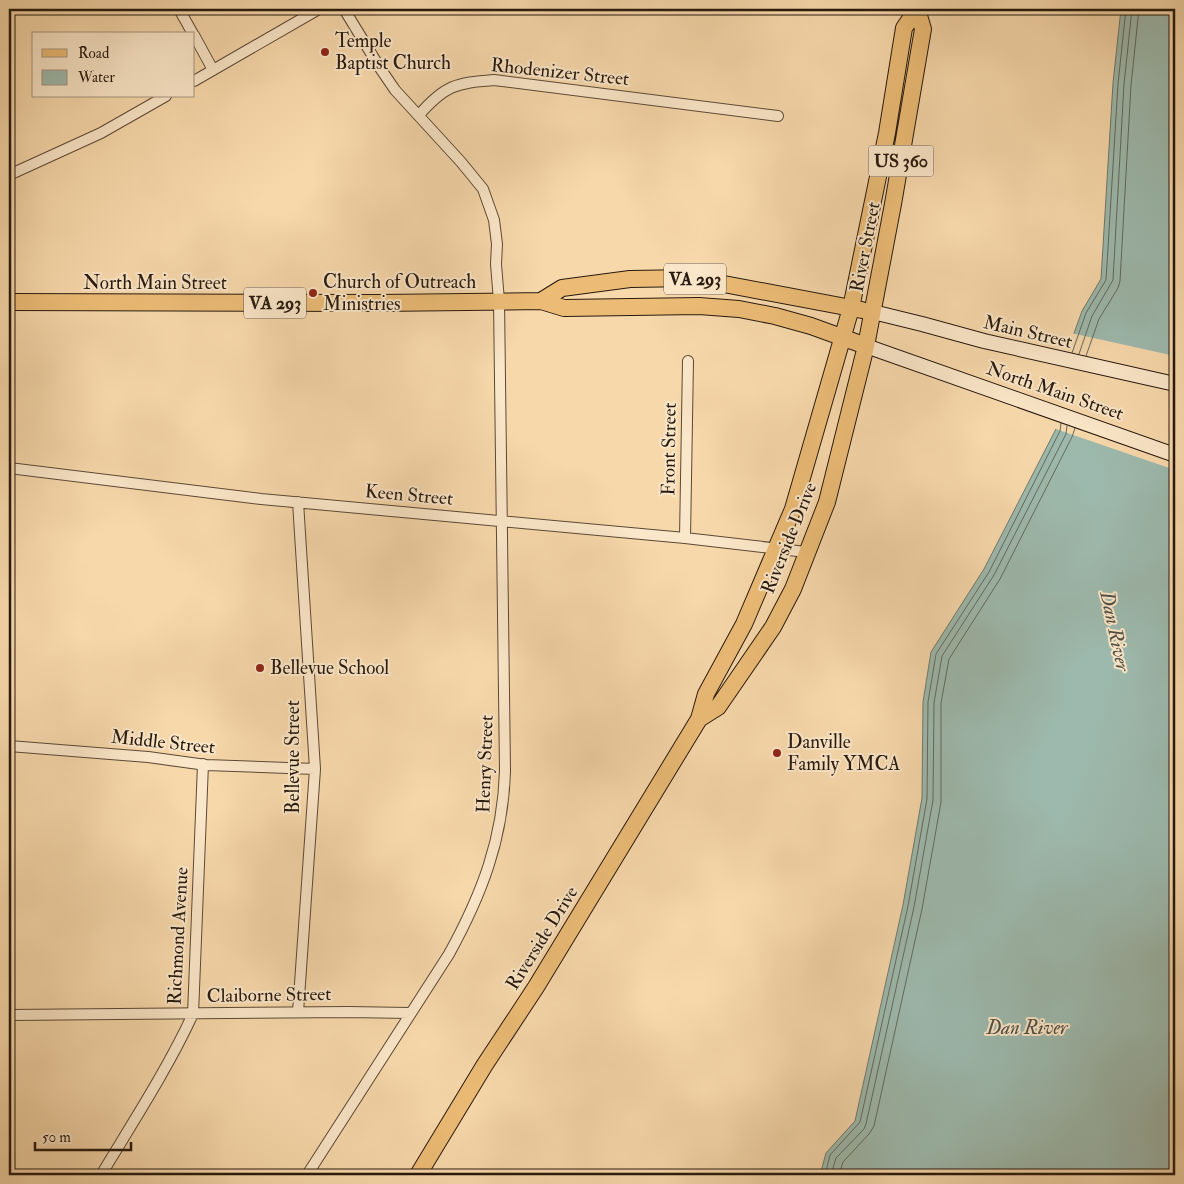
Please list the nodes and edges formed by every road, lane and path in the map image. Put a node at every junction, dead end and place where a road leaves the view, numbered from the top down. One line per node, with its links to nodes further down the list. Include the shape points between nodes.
1 (179, 9): 5 (street)
2 (319, 9): 7 (street)
3 (344, 9): 10 (street, via 385,76)
4 (917, 9): 16 (main road, River Street / US 360, via 904,28 887,133); 17 (main road, River Street / US 360, via 923,29)
5 (193, 32)
6 (195, 36): 7 (street)
7 (213, 70): 8 (street)
8 (195, 80)
9 (162, 98): 12 (street, via 101,133)
10 (419, 115): 11 (street, Rhodenizer Street, via 440,93 454,86 494,80); 13 (street, Henry Street, via 483,189 488,200 497,244)
11 (778, 116)
12 (9, 175)
13 (498, 301): 14 (main road, North Main Street / VA 293); 15 (main road, North Main Street / VA 293); 25 (street, Henry Street)
14 (541, 301): 16 (main road, VA 293, via 562,288 630,279 692,278); 18 (main road, North Main Street / VA 293, via 564,308 698,306 739,309 775,316)
15 (9, 302)
16 (851, 308): 17 (main road, VA 293); 18 (main road, River Street / US 360)
17 (873, 312): 19 (main road, River Street / US 360); 21 (main road, Main Street / VA 293)
18 (843, 338): 19 (main road, North Main Street / VA 293); 27 (main road, Riverside Drive, via 793,509)
19 (866, 346): 22 (main road, North Main Street / VA 293); 28 (main road, Riverside Drive, via 827,502)
20 (688, 361): 26 (street, Front Street)
21 (1175, 384)
22 (1175, 454)
23 (9, 468): 24 (street, Keen Street)
24 (298, 502): 25 (street, Keen Street); 32 (street, Bellevue Street)
25 (502, 521): 26 (street, Keen Street); 34 (street, Henry Street, via 505,770 501,822 482,887 468,918 449,954)
26 (685, 538): 27 (street, Keen Street)
27 (776, 549): 28 (street, Keen Street); 29 (main road, Riverside Drive, via 744,624 706,694)
28 (806, 552): 29 (main road, Riverside Drive, via 773,627 718,707)
29 (699, 719): 39 (main road, Riverside Drive)
30 (9, 746): 31 (street, Middle Street)
31 (203, 764): 32 (street, Middle Street); 35 (street, Richmond Avenue)
32 (314, 769): 33 (street, Bellevue Street)
33 (298, 1012): 34 (street, Claiborne Street); 35 (street, Claiborne Street)
34 (410, 1012): 38 (street, Henry Street)
35 (193, 1014): 36 (street, Claiborne Street); 37 (street, Richmond Avenue, via 149,1097)
36 (9, 1015)
37 (101, 1175)
38 (307, 1175)
39 (418, 1175)

